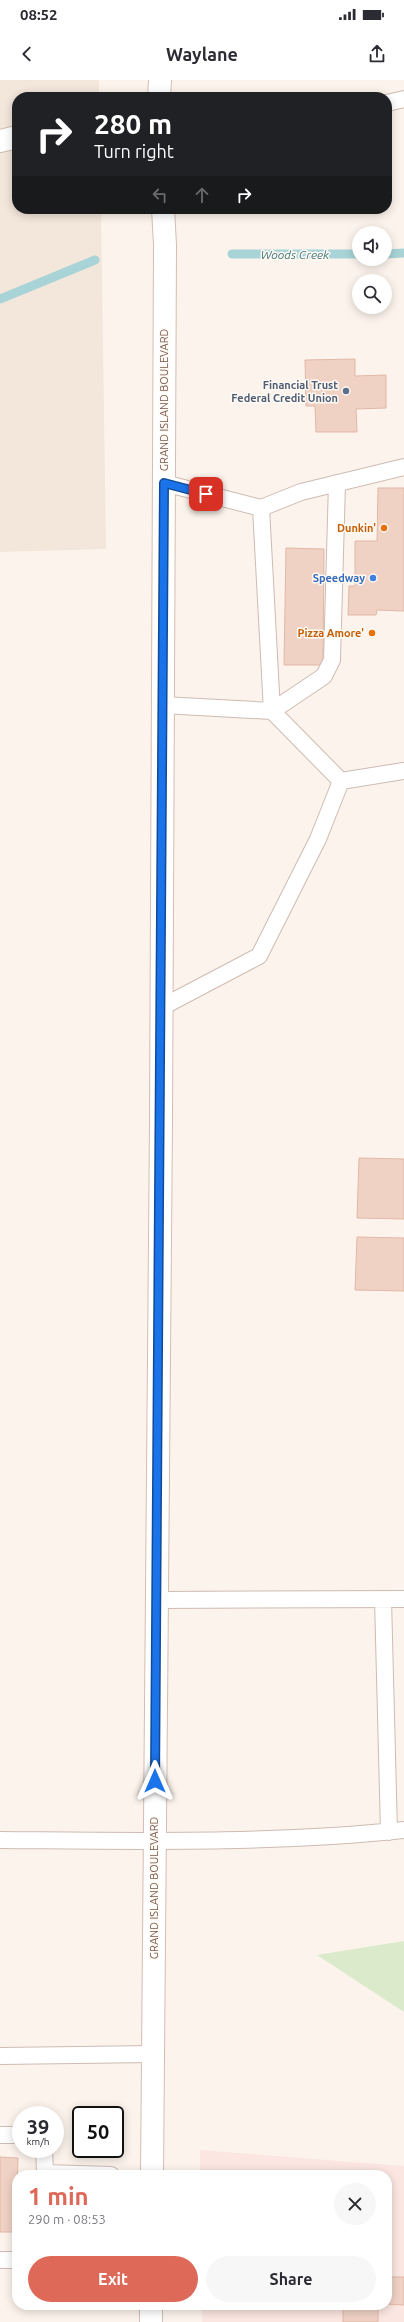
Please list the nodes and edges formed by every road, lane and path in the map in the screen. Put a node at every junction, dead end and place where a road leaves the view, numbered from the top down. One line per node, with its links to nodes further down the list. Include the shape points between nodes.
1 (160, 80): 2 (main road)
2 (160, 92)
3 (404, 99): 4 (lane)
4 (392, 102)
5 (12, 138): 6 (main road)
6 (0, 141)
7 (163, 214): 9 (main road, GRAND ISLAND BOULEVARD)
8 (404, 467): 10 (lane)
9 (164, 483): 11 (lane); 12 (main road, GRAND ISLAND BOULEVARD)
10 (337, 483): 11 (lane, via 301,492); 13 (lane, via 332,660 324,676)
11 (261, 508): 13 (lane)
12 (163, 706): 13 (lane); 16 (main road, GRAND ISLAND BOULEVARD)
13 (272, 711): 15 (lane)
14 (404, 771): 15 (lane)
15 (342, 781): 16 (lane, via 318,839 259,956)
16 (162, 1007): 19 (main road, GRAND ISLAND BOULEVARD)
17 (383, 1599): 18 (lane); 19 (lane); 20 (lane)
18 (404, 1599)
19 (157, 1600): 22 (main road, GRAND ISLAND BOULEVARD)
20 (396, 1831): 22 (lane)
21 (0, 1840): 22 (lane)
22 (155, 1842): 23 (main road, GRAND ISLAND BOULEVARD)
23 (153, 2054): 24 (lane); 29 (main road, GRAND ISLAND BOULEVARD)
24 (0, 2056)
25 (0, 2135): 26 (lane)
26 (12, 2135)
27 (44, 2158): 28 (lane)
28 (45, 2170)
29 (152, 2170)
30 (0, 2260): 31 (lane)
31 (12, 2260)
32 (151, 2310): 33 (main road)
33 (151, 2322)

